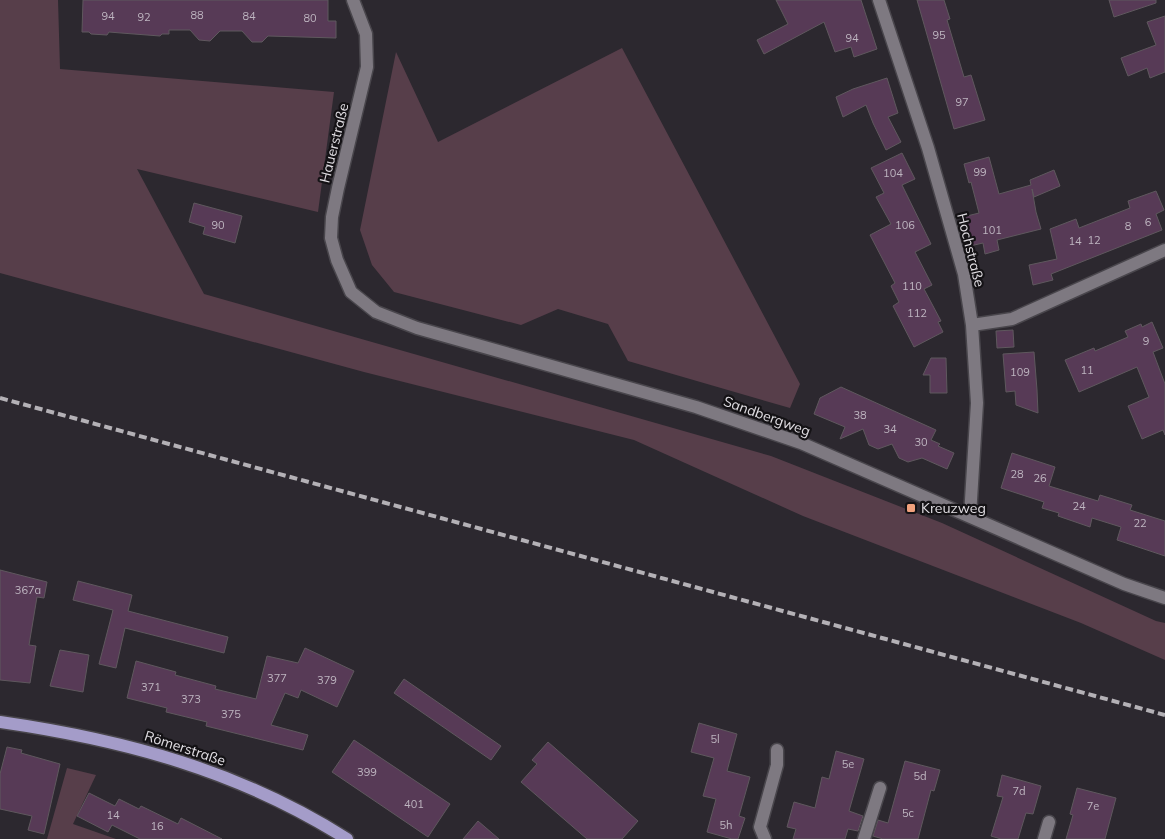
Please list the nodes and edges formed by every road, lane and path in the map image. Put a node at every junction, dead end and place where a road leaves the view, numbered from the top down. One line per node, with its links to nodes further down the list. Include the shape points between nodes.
1 (353, 0): 4 (street, Hauerstraße, via 366,34 367,66 338,188 331,238)
2 (879, 0): 5 (street, Hochstraße, via 928,148 964,274)
3 (1165, 250): 5 (street, via 1012,319)
4 (351, 292): 6 (street, Sandbergweg, via 376,312 416,328 696,407 800,443)
5 (972, 325): 6 (street, Hochstraße, via 977,403)
6 (970, 516): 7 (street, Sandbergweg, via 1124,584)
7 (1165, 598)
8 (0, 722): 12 (main road, Römerstraße, via 137,748 195,765 295,808)
9 (777, 750): 13 (street, via 777,765 760,827)
10 (880, 788): 14 (street)
11 (1049, 822): 15 (street)
12 (348, 839)
13 (765, 839)
14 (864, 839)
15 (1044, 839)

